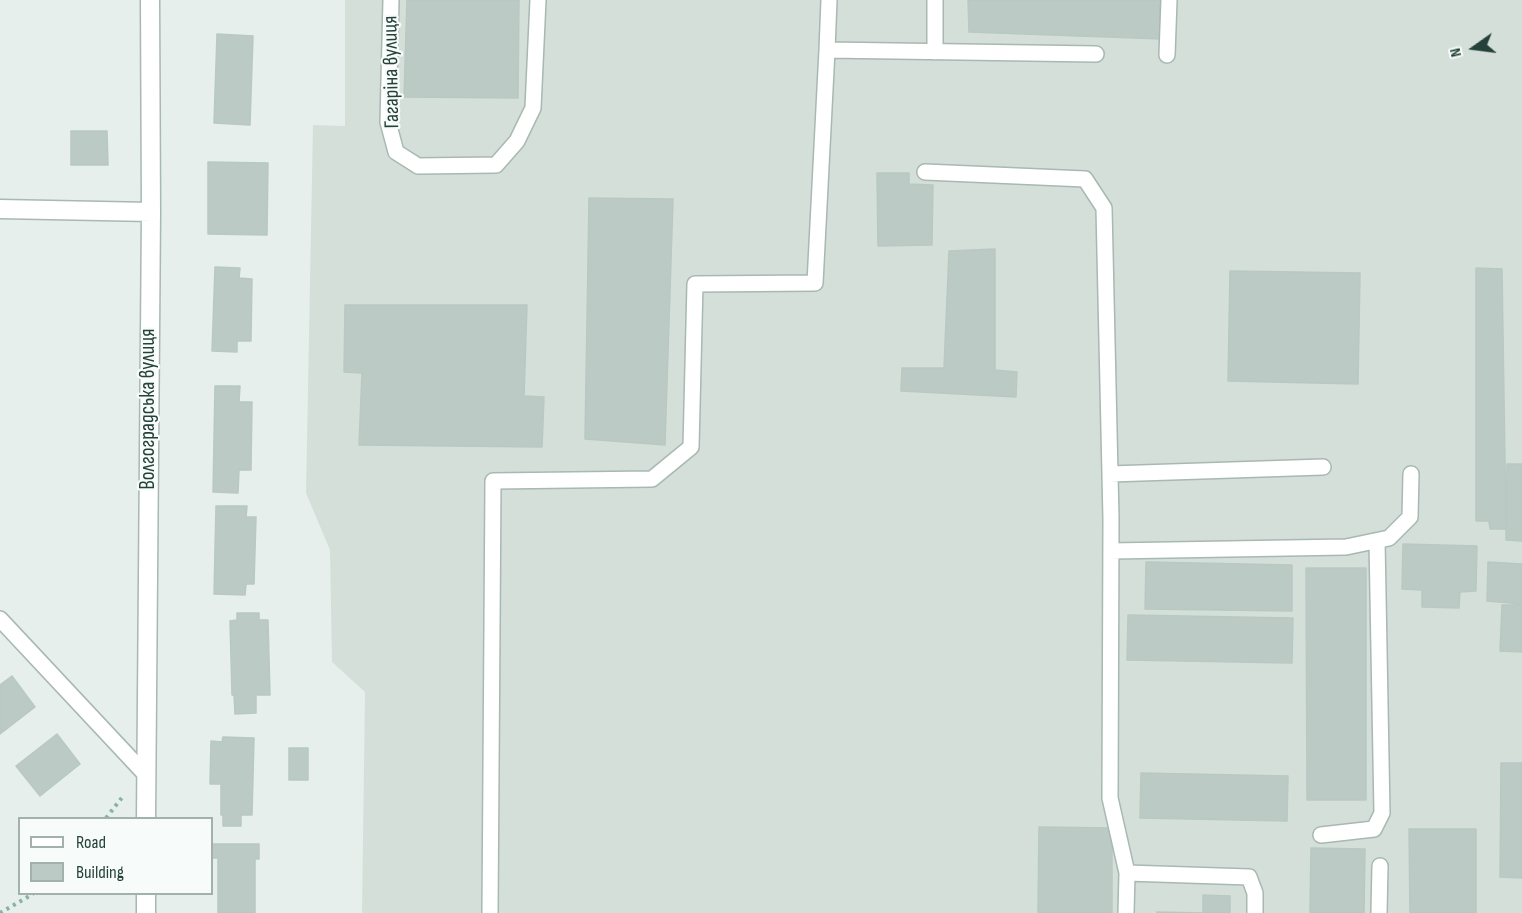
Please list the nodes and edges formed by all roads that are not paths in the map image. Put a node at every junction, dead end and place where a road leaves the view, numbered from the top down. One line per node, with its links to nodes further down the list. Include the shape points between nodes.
1 (150, 0): 13 (street, Волгоградська вулиця)
2 (391, 0): 3 (lane, Гагаріна вулиця, via 388,122 396,152 418,166 496,165 517,141 533,108)
3 (538, 0)
4 (829, 0): 7 (lane)
5 (935, 0): 8 (lane)
6 (1169, 0): 10 (lane)
7 (827, 50): 8 (lane); 27 (lane, via 815,283 695,284 691,447 652,479 493,481)
8 (935, 52): 9 (lane)
9 (1096, 54)
10 (1167, 55)
11 (925, 172): 15 (lane, via 1085,178 1104,208)
12 (0, 210): 13 (street)
13 (150, 212): 20 (street, Волгоградська вулиця)
14 (1323, 467): 15 (lane)
15 (1110, 474): 18 (lane)
16 (1411, 474): 17 (lane, via 1410,517 1389,538)
17 (1377, 540): 18 (lane, via 1347,547); 22 (lane, via 1382,813 1374,829)
18 (1111, 551): 24 (lane, via 1110,798)
19 (0, 619): 20 (lane)
20 (146, 776): 21 (street, Волгоградська вулиця)
21 (146, 817)
22 (1321, 835)
23 (1380, 866): 30 (lane)
24 (1127, 873): 28 (lane); 29 (lane, via 1250,877)
25 (146, 895): 26 (street)
26 (146, 913)
27 (490, 913)
28 (1126, 913)
29 (1255, 913)
30 (1379, 913)

